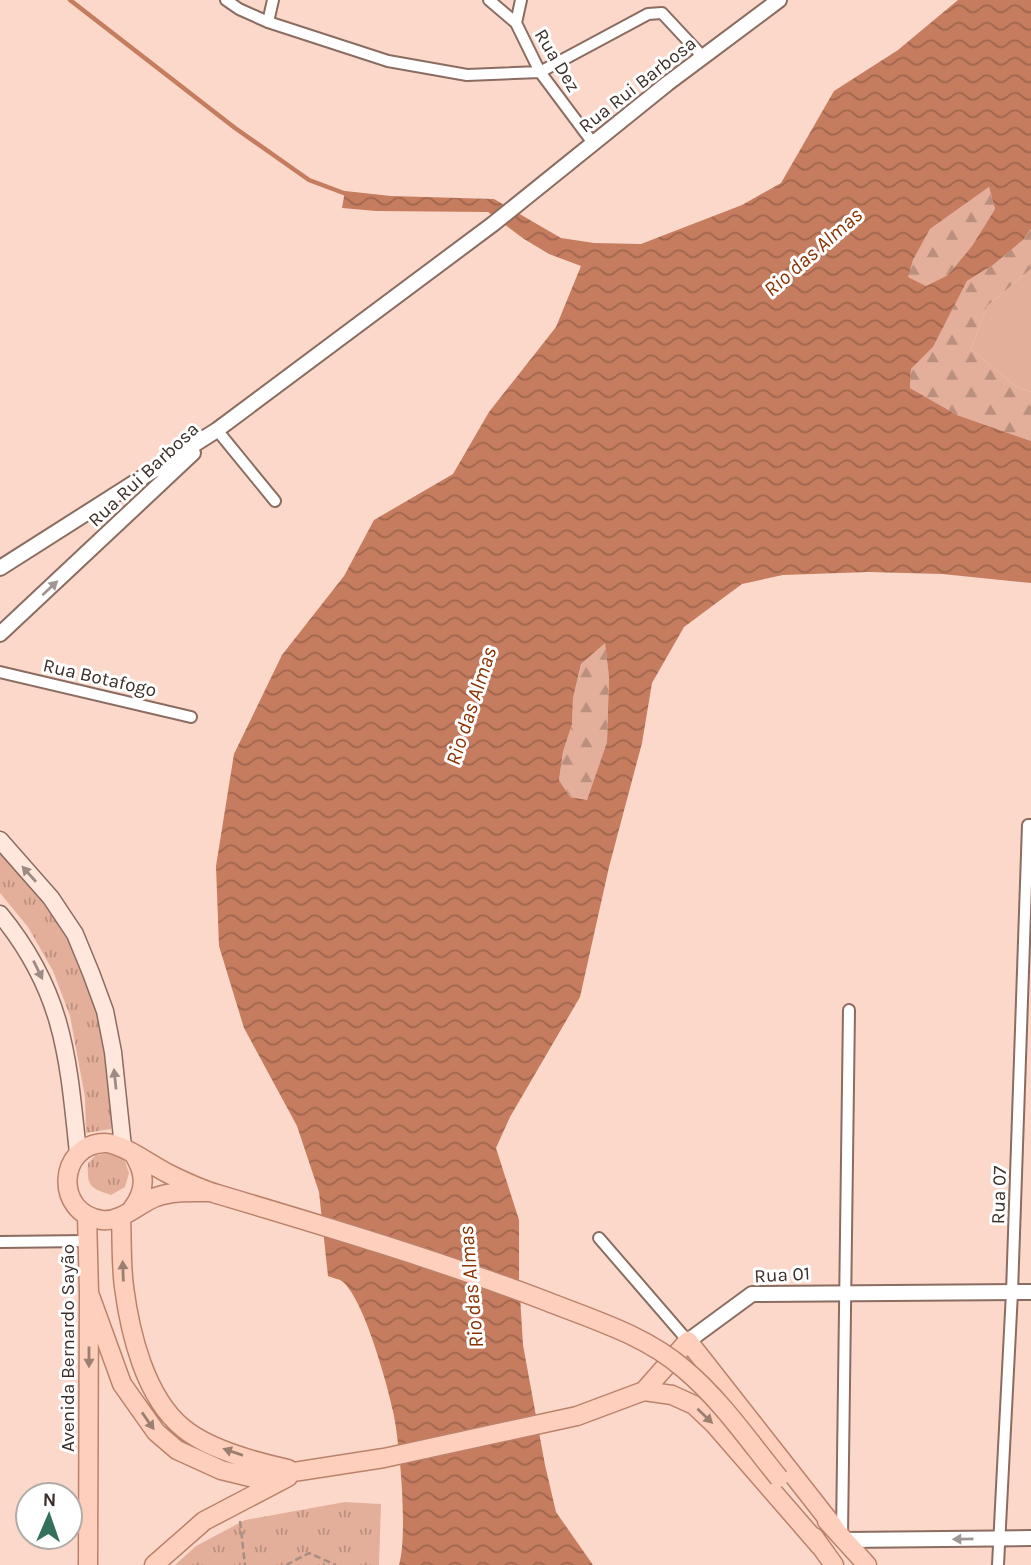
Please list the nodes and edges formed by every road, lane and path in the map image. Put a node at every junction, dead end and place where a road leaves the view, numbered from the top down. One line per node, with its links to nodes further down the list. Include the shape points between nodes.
1 (226, 0): 8 (street)
2 (273, 0): 8 (street)
3 (489, 0): 9 (street, Rua Dez)
4 (522, 0): 9 (street)
5 (660, 0): 7 (street)
6 (779, 0): 10 (street, Rua Rui Barbosa)
7 (662, 13): 10 (street); 11 (street, via 648,14)
8 (268, 22): 11 (street, via 388,61 467,75)
9 (516, 23): 11 (street, Rua Dez)
10 (703, 57): 12 (street, Rua Rui Barbosa)
11 (540, 72): 12 (street, Rua Dez)
12 (593, 143): 13 (street, Rua Rui Barbosa, via 493,224)
13 (217, 430): 14 (street); 15 (street, Rua Rui Barbosa); 16 (street, Rua Rui Barbosa, one-way to 13)
14 (275, 501)
15 (0, 568)
16 (0, 634)
17 (0, 672): 18 (street, Rua Botafogo)
18 (191, 717)
19 (1030, 825): 22 (street, Rua 07)
20 (0, 840): 26 (main road, one-way to 20, via 105,1011 87,963 75,934 51,898)
21 (0, 914): 27 (main road, one-way to 27, via 33,961 61,1025)
22 (1027, 977): 24 (street, Rua 07)
23 (849, 1010): 37 (street)
24 (1018, 1135): 25 (street); 34 (street, Rua 07)
25 (1031, 1135)
26 (128, 1151): 27 (main road, via 107,1143); 28 (main road); 29 (main road, via 142,1168 144,1184 140,1199)
27 (78, 1153): 30 (main road, via 66,1179 75,1207)
28 (213, 1193): 29 (main road, via 181,1192 155,1198); 41 (main road, bridge, via 435,1261 641,1339 684,1369 723,1408)
29 (126, 1214): 30 (main road, via 104,1220); 40 (main road, one-way to 29, via 211,1445 183,1428 162,1405 139,1360 124,1286)
30 (87, 1216): 32 (main road, Avenida Bernardo Sayão)
31 (599, 1238): 38 (street)
32 (87, 1241): 33 (street); 36 (main road, Avenida Bernardo Sayão)
33 (0, 1242)
34 (1012, 1292): 35 (street, Rua 01); 37 (street, Rua 01); 44 (street, Rua 07)
35 (1031, 1292)
36 (89, 1293): 40 (main road, Rua 01, one-way to 40, via 122,1384 156,1432 177,1450 221,1470 254,1478); 47 (main road, Avenida Bernardo Sayão, one-way to 47)
37 (846, 1293): 38 (street, Rua 01, via 752,1294); 43 (street)
38 (688, 1341): 39 (main road, Rua 01); 43 (main road)
39 (644, 1391): 40 (main road, Rua 01, via 577,1416 384,1458); 46 (main road, one-way to 46, via 672,1395 694,1405)
40 (298, 1471): 42 (main road)
41 (781, 1480): 43 (main road); 46 (main road)
42 (238, 1504): 48 (main road, via 204,1521); 49 (path)
43 (841, 1534): 44 (street, one-way to 43); 53 (main road)
44 (998, 1538): 45 (street); 54 (street, Rua 07)
45 (1031, 1538)
46 (820, 1546): 52 (main road)
47 (88, 1565)
48 (154, 1565)
49 (245, 1565)
50 (286, 1565): 51 (path, via 309,1553)
51 (336, 1565)
52 (834, 1565)
53 (867, 1565)
54 (998, 1565)

